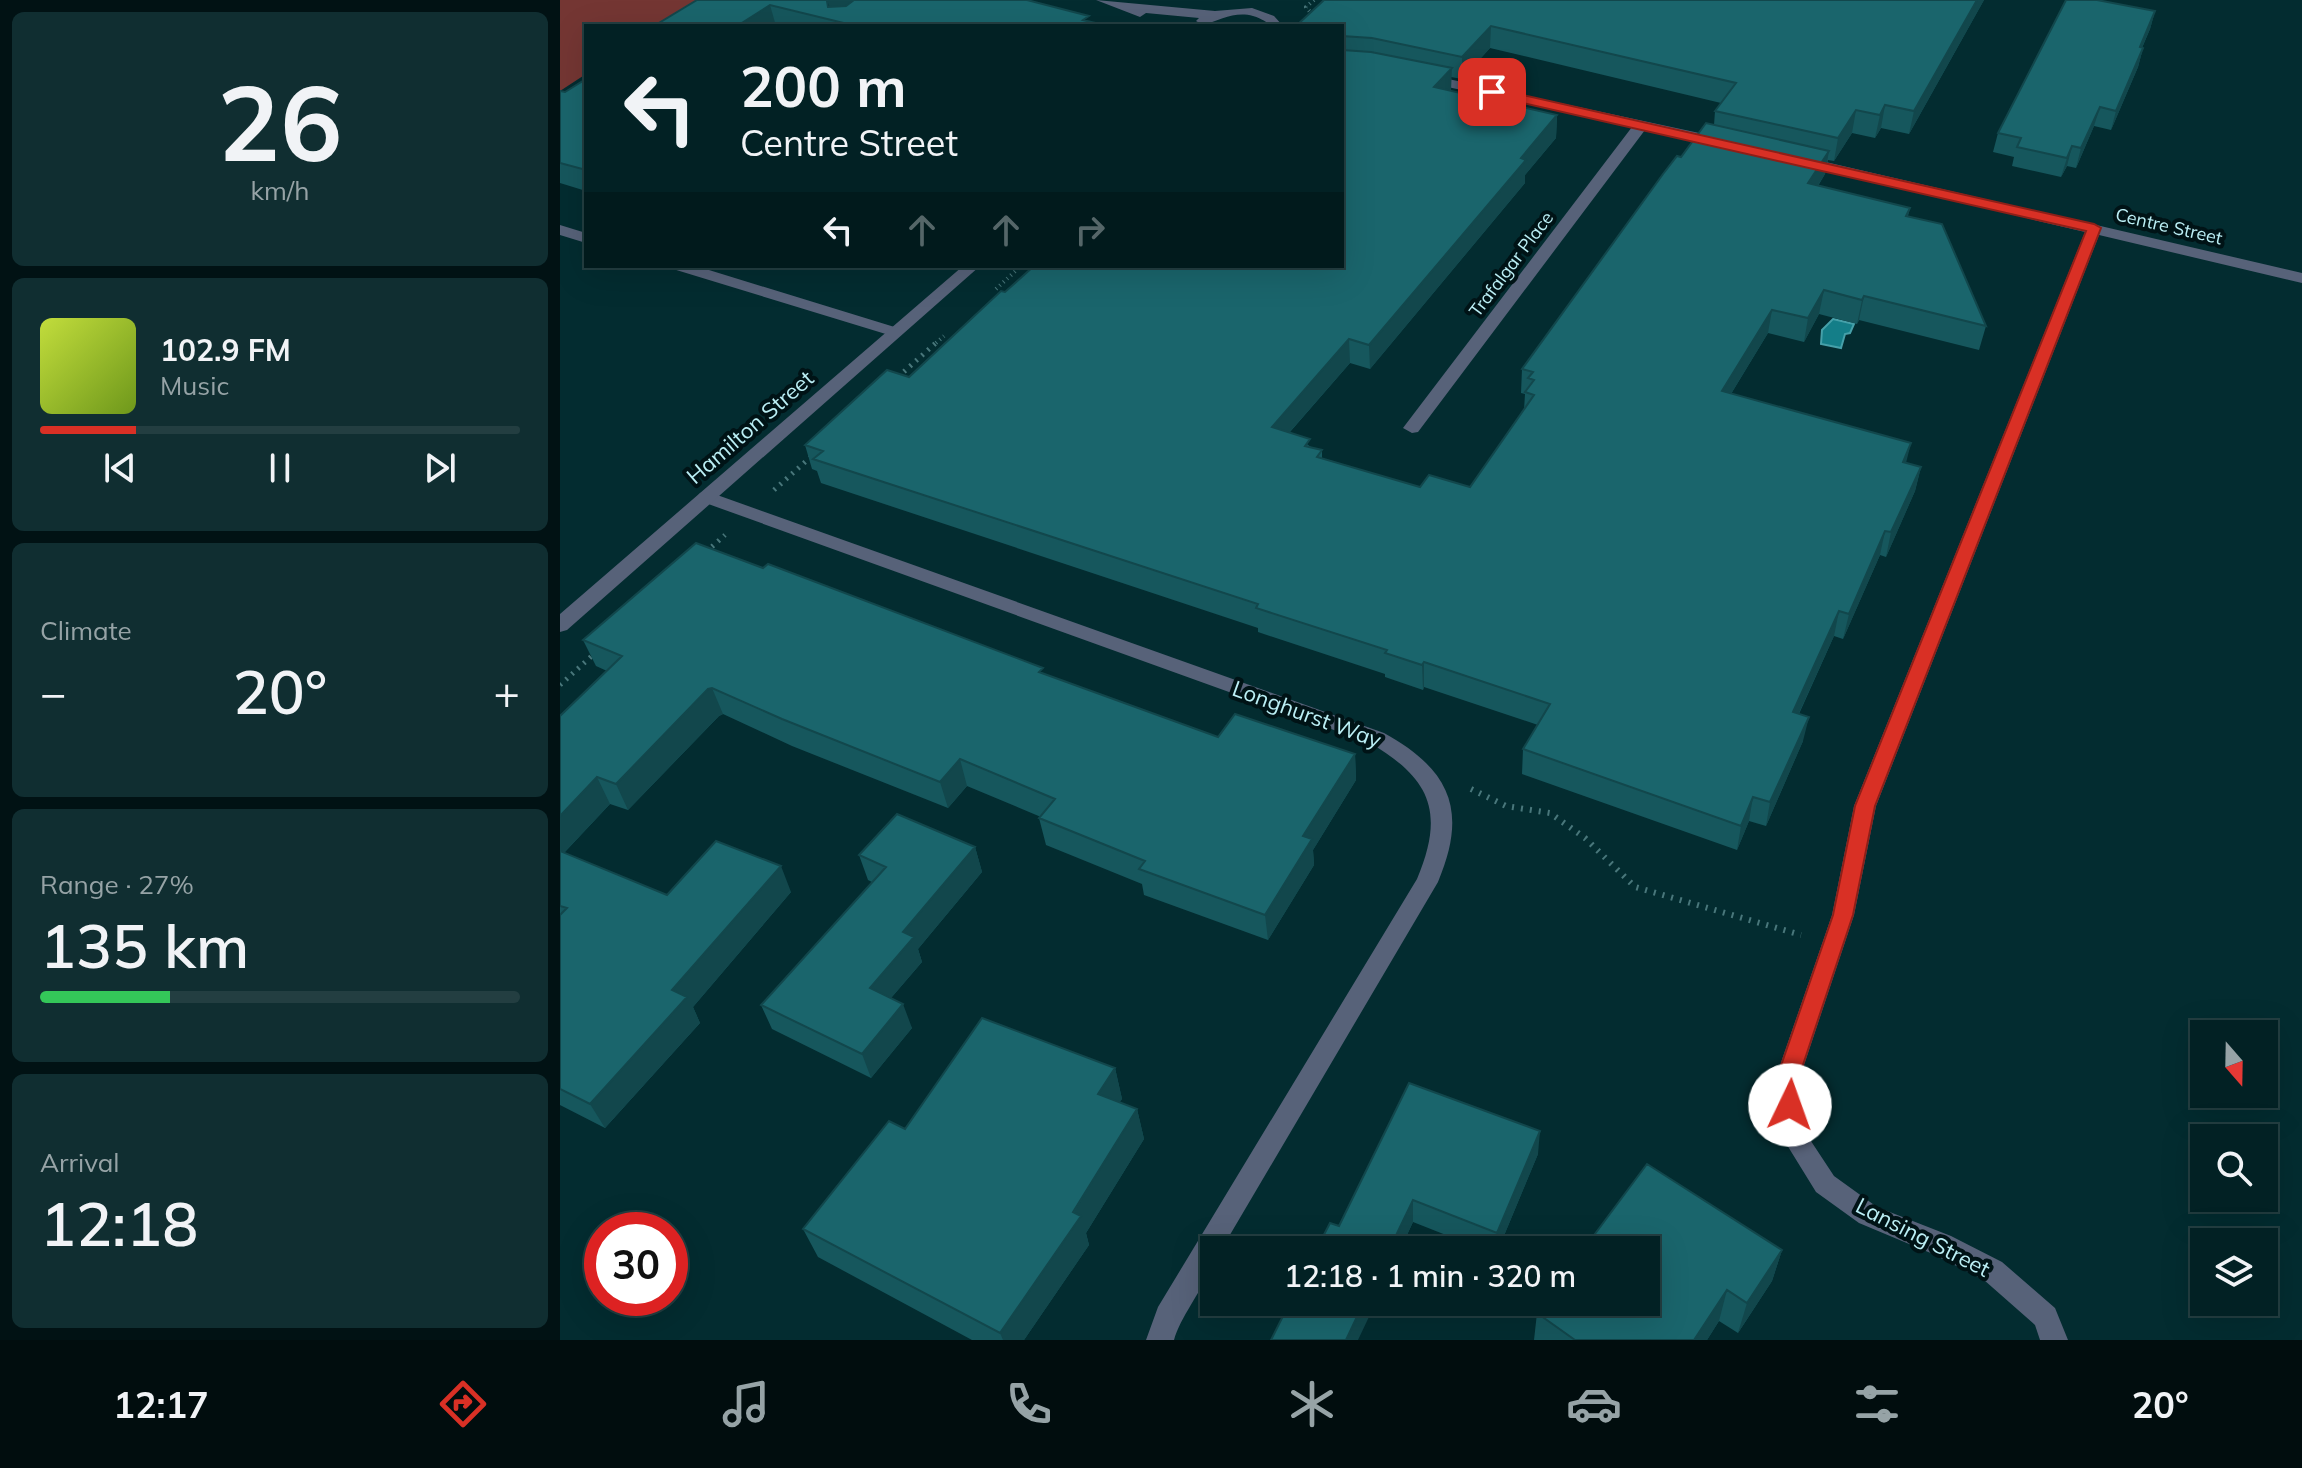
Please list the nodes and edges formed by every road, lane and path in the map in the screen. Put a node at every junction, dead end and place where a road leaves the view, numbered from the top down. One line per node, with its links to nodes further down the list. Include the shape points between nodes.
1 (1102, 0): 4 (street)
2 (1258, 0): 5 (street)
3 (1314, 0): 10 (path, via 1306,7)
4 (1127, 8): 6 (street); 8 (street)
5 (1242, 11): 6 (street); 7 (street)
6 (1215, 15): 9 (street)
7 (1272, 17)
8 (1171, 24)
9 (1201, 24)
10 (1320, 24)
11 (1402, 73): 12 (street)
12 (1642, 124): 13 (street); 26 (street, Trafalgar Place)
13 (1733, 145)
14 (1778, 155): 15 (street, Centre Street)
15 (2094, 228): 21 (street, Centre Street); 35 (street, Lansing Street, via 1865,806)
16 (560, 230): 17 (street)
17 (584, 237)
18 (686, 268): 24 (street)
19 (970, 268): 24 (street, Hamilton Street)
20 (1019, 268): 22 (path)
21 (2302, 278)
22 (985, 298)
23 (950, 330): 25 (path)
24 (895, 332): 28 (street, Hamilton Street)
25 (891, 384)
26 (1412, 428)
27 (820, 448): 29 (path)
28 (706, 497): 29 (street, Longhurst Way); 31 (street, Hamilton Street)
29 (749, 513): 30 (path); 34 (street, Longhurst Way, via 1377,738 1426,772)
30 (702, 556)
31 (560, 625)
32 (595, 653): 33 (path)
33 (560, 685)
34 (1438, 792): 35 (path, via 1460,783 1506,806 1550,813 1585,838 1635,887 1753,919); 36 (street, via 1442,846 1427,882 1167,1316)
35 (1832, 948): 37 (street, Lansing Street, via 1788,1077 1791,1132 1825,1184 1868,1215 1993,1271 2046,1317)
36 (1160, 1340)
37 (2054, 1340)

